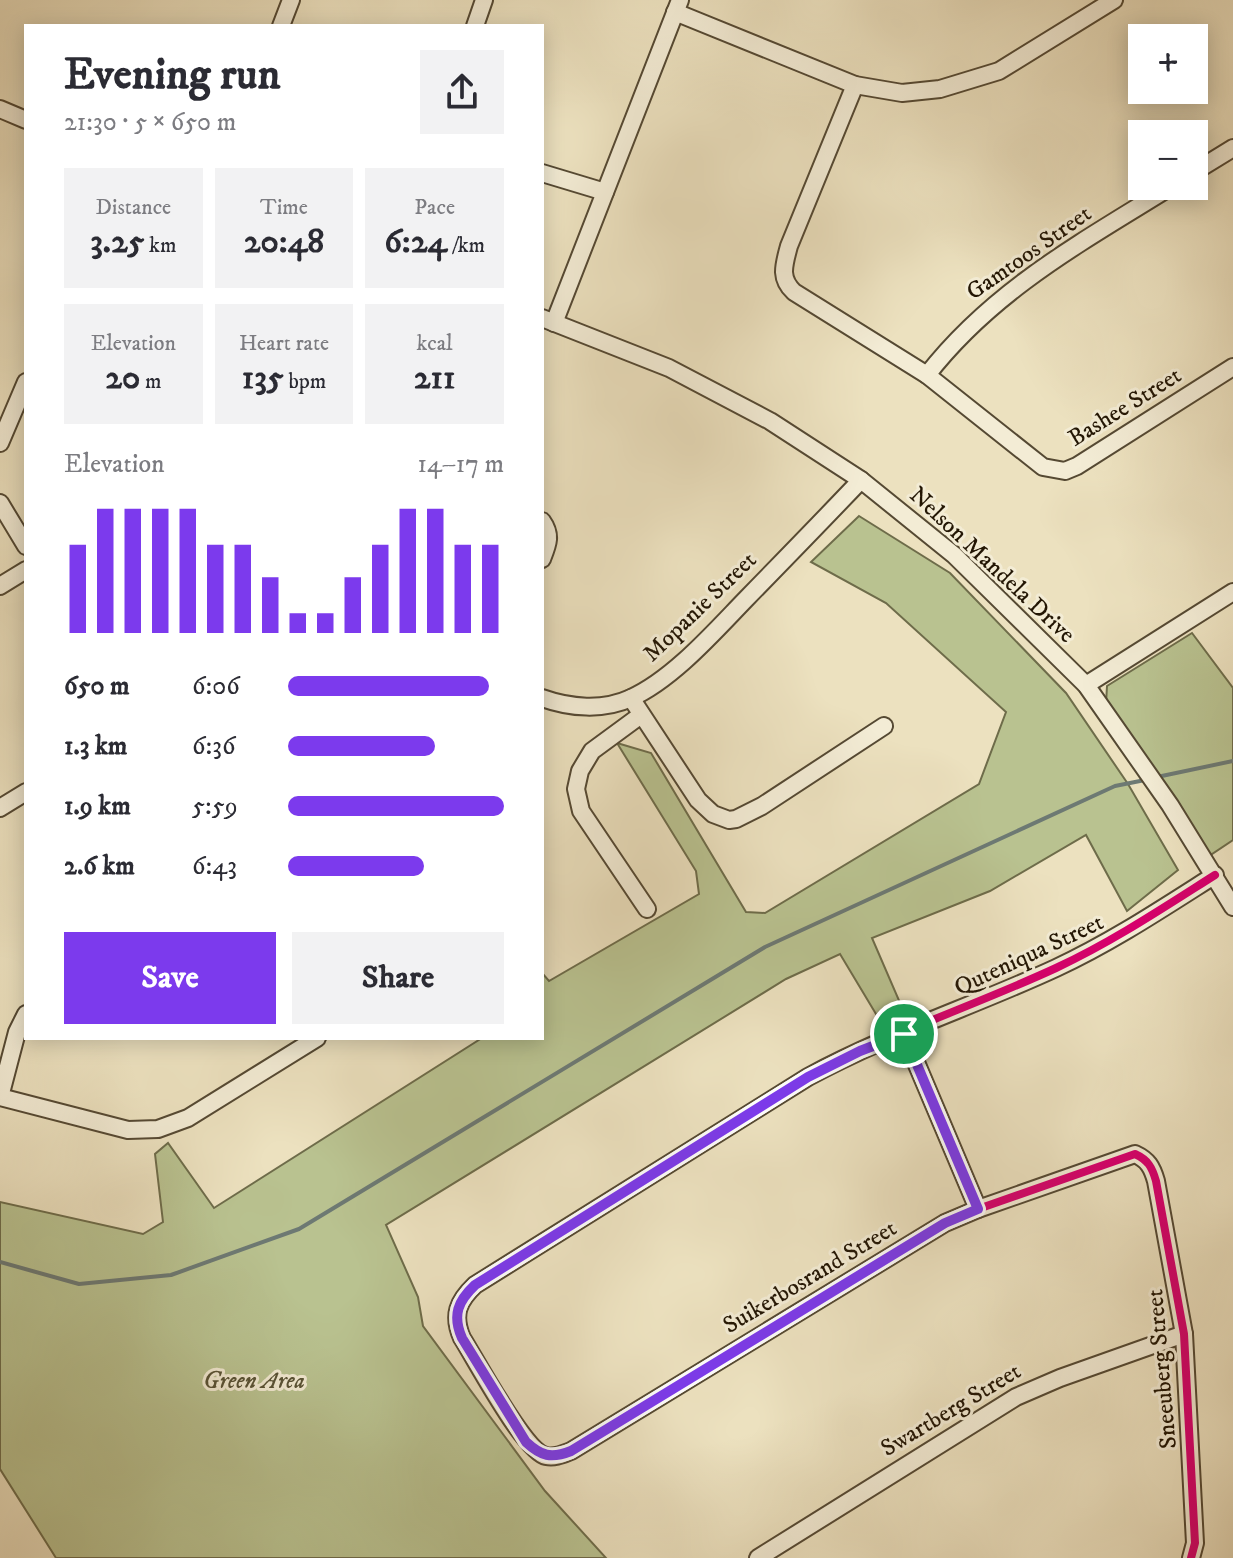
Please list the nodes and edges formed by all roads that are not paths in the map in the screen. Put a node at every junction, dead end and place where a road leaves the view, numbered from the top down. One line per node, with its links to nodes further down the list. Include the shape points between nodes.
1 (291, 0): 5 (street)
2 (484, 0): 6 (street)
3 (1114, 0): 7 (street, via 1017,60 971,81 913,92)
4 (678, 6): 7 (street); 13 (street)
5 (282, 24)
6 (476, 24)
7 (855, 85): 17 (street, Bashee Street, via 789,246 783,274 794,292)
8 (0, 109): 9 (street)
9 (24, 119)
10 (1233, 148): 11 (street)
11 (1208, 163)
12 (544, 174): 13 (street)
13 (605, 192): 15 (street)
14 (1150, 200): 17 (street, Gamtoos Street, via 1017,285 952,342)
15 (548, 320): 20 (street, Nelson Mandela Drive, via 718,392)
16 (1233, 367): 17 (street, Bashee Street, via 1065,471 1043,467)
17 (927, 375)
18 (24, 387): 19 (street)
19 (0, 443)
20 (861, 480): 28 (street, Nelson Mandela Drive, via 954,555); 29 (street, Mopanie Street, via 709,637)
21 (0, 503): 23 (street)
22 (544, 525): 24 (street, via 549,534)
23 (24, 543)
24 (544, 554)
25 (24, 571): 26 (street)
26 (0, 586)
27 (1233, 592): 28 (street)
28 (1086, 685): 35 (street, Nelson Mandela Drive)
29 (631, 698): 30 (street, Mopanie Street, via 592,706); 31 (street)
30 (544, 699)
31 (641, 715): 32 (street, via 698,800 729,820 762,806); 37 (street, via 592,751 580,771 576,799)
32 (884, 726)
33 (24, 793): 34 (street)
34 (0, 808)
35 (1215, 875): 36 (street, Nelson Mandela Drive); 39 (street, Quteniqua Street, via 1104,944)
36 (1233, 907)
37 (647, 909)
38 (24, 1018): 41 (street)
39 (904, 1034): 43 (street); 45 (street, Quteniqua Street, via 808,1077 466,1293 458,1305 456,1326)
40 (314, 1040): 41 (street, via 188,1118 158,1129 128,1130)
41 (0, 1097)
42 (1135, 1154): 43 (street, Suikerbosrand Street); 44 (street, Sneeuberg Street, via 1152,1167 1156,1181)
43 (978, 1209): 45 (street, Suikerbosrand Street, via 933,1231 571,1451 545,1456)
44 (1184, 1334): 46 (street, Sneeuberg Street); 47 (street, Swartberg Street, via 1016,1397)
45 (526, 1442)
46 (1193, 1551)
47 (758, 1558)

